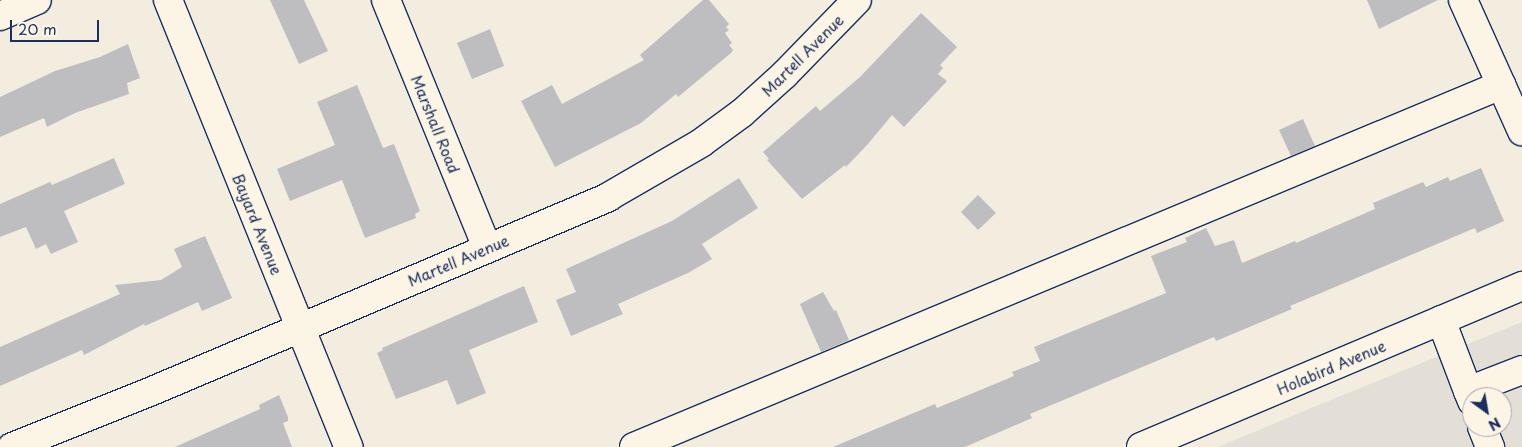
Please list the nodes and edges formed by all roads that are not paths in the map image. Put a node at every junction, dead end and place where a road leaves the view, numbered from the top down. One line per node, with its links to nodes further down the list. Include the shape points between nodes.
1 (37, 0): 6 (street)
2 (168, 0): 11 (street, Bayard Avenue)
3 (386, 0): 8 (street, Marshall Road)
4 (858, 0): 8 (street, Martell Avenue, via 785,74 742,113 701,143 608,197)
5 (1463, 0): 7 (street)
6 (0, 16)
7 (1515, 107): 17 (street)
8 (487, 247): 11 (street, Martell Avenue)
9 (1522, 286): 10 (street, Holabird Avenue)
10 (1441, 320): 13 (street); 18 (street, Holabird Avenue)
11 (300, 326): 15 (street, Martell Avenue, via 152,391); 16 (street, Bayard Avenue)
12 (1522, 370): 14 (street)
13 (1467, 387)
14 (1488, 387)
15 (12, 447)
16 (349, 447)
17 (634, 447)
18 (1141, 447)

